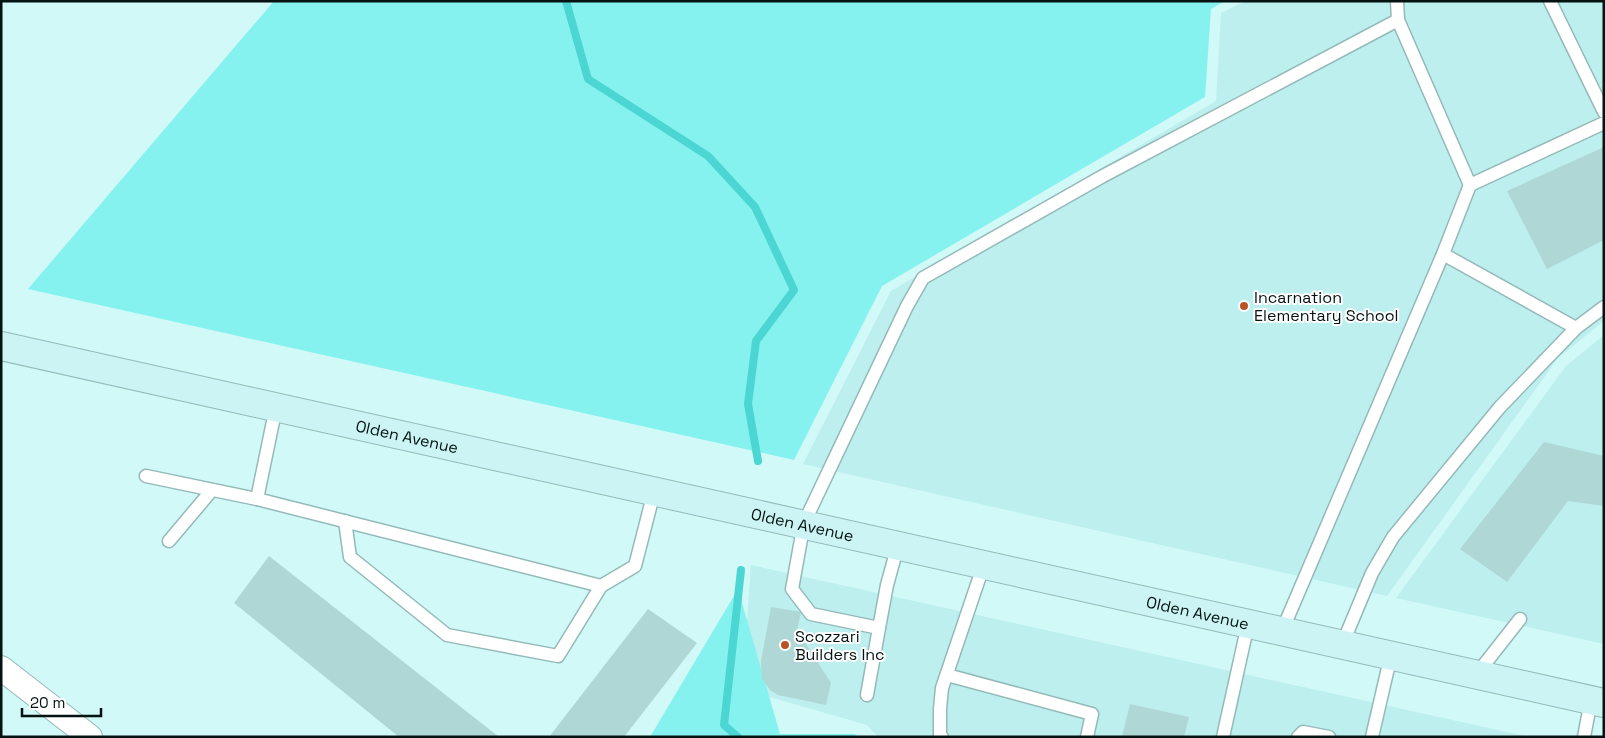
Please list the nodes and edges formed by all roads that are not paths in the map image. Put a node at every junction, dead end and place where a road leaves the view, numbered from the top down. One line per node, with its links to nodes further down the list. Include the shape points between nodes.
1 (1397, 1): 3 (lane)
2 (1550, 1): 4 (lane)
3 (1398, 20): 6 (lane); 17 (lane, via 1103,176 923,278)
4 (1604, 112)
5 (1604, 123): 6 (lane)
6 (1470, 185): 7 (lane)
7 (1443, 254): 9 (lane); 25 (lane)
8 (1604, 307): 9 (lane)
9 (1576, 328): 26 (lane, via 1500,407 1393,537 1372,573)
10 (1, 346): 11 (main road, Olden Avenue)
11 (276, 407): 14 (main road, Olden Avenue); 15 (lane)
12 (146, 476): 13 (lane)
13 (212, 490): 15 (lane); 18 (lane)
14 (654, 492): 17 (main road, Olden Avenue); 21 (lane, via 635,566)
15 (257, 499): 16 (lane)
16 (345, 521): 21 (lane); 21 (lane, via 350,557 447,635 558,656)
17 (804, 524): 19 (main road, Olden Avenue); 24 (lane, via 792,590 811,614)
18 (169, 541)
19 (898, 545): 20 (main road, Olden Avenue); 24 (lane)
20 (984, 564): 23 (main road, Olden Avenue); 29 (lane)
21 (601, 586)
22 (1520, 619): 30 (lane)
23 (1248, 624): 25 (main road, Olden Avenue); 36 (lane)
24 (879, 628): 31 (lane)
25 (1282, 631): 26 (main road, Olden Avenue)
26 (1342, 644): 27 (main road, Olden Avenue)
27 (1391, 656): 30 (main road, Olden Avenue); 39 (lane)
28 (1, 668): 33 (street)
29 (947, 675): 34 (lane, via 940,709); 35 (lane, via 1092,714)
30 (1476, 675): 32 (main road, Olden Avenue)
31 (867, 695)
32 (1598, 701): 40 (lane)
33 (90, 737)
34 (942, 737)
35 (1087, 737)
36 (1223, 737)
37 (1298, 737): 38 (lane, via 1302,732)
38 (1329, 737)
39 (1372, 737)
40 (1584, 737)

